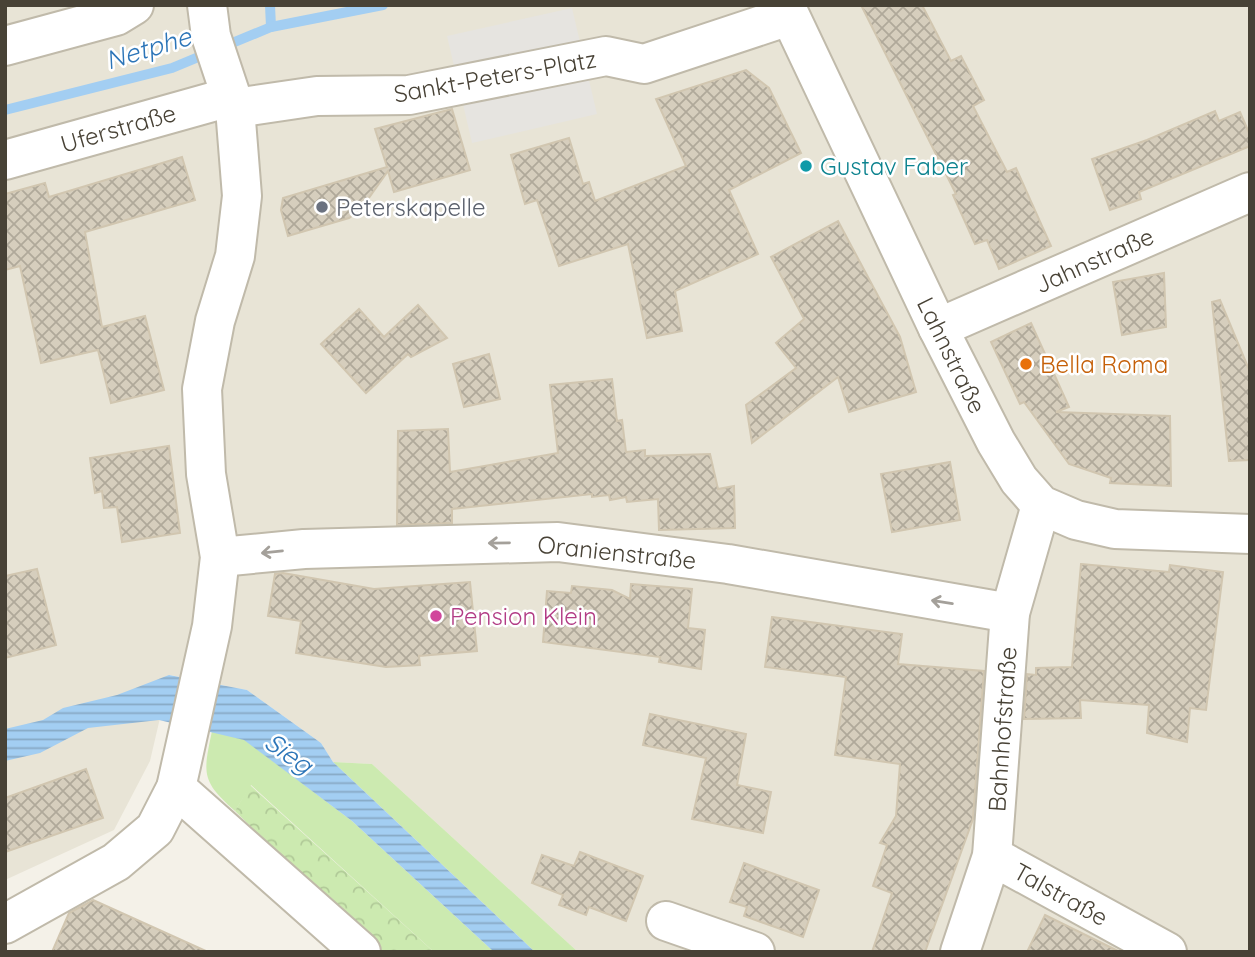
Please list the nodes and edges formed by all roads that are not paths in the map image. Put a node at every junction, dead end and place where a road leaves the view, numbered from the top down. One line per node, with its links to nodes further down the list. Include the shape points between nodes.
1 (134, 5): 3 (street, via 116,16)
2 (787, 11): 4 (street, Sankt-Peters-Platz, via 644,64 606,56 410,95 317,96); 7 (street, Lahnstraße)
3 (5, 47)
4 (221, 63): 5 (street, Uferstraße); 10 (street, via 242,196 235,256 215,321 202,389 206,474)
5 (5, 160)
6 (1250, 192): 7 (street, Jahnstraße)
7 (938, 328): 8 (street, Lahnstraße, via 996,442)
8 (1041, 505): 9 (street, Lahnstraße, via 1115,529); 11 (street, Bahnhofstraße)
9 (1250, 534)
10 (220, 557): 11 (street, Oranienstraße, one-way to 10, via 728,564 558,542 304,548); 12 (street, via 212,626)
11 (1010, 613): 13 (street, Bahnhofstraße)
12 (178, 777): 15 (street, via 155,830 116,862); 16 (street)
13 (992, 856): 18 (street, Bahnhofstraße); 19 (street, Talstraße)
14 (666, 921): 17 (street)
15 (5, 923)
16 (361, 952)
17 (755, 952)
18 (960, 952)
19 (1167, 952)

